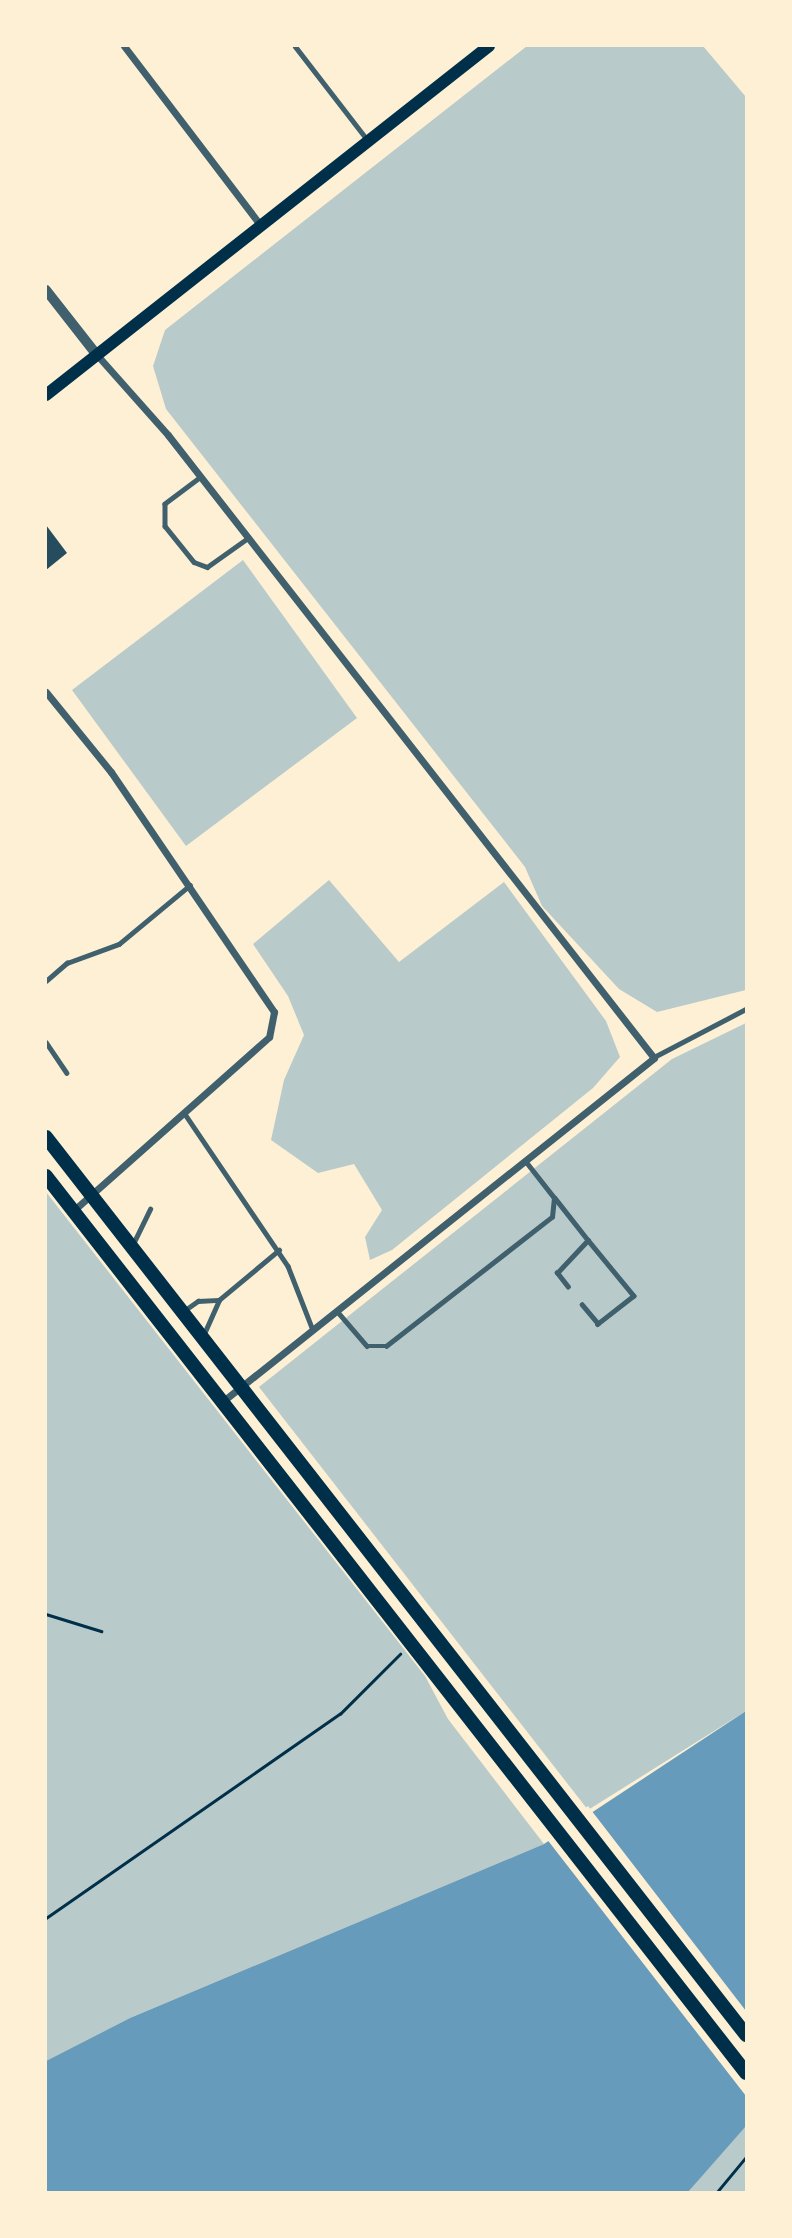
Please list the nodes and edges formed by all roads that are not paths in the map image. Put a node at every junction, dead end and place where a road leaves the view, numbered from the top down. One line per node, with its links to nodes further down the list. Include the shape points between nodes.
1 (124, 46): 5 (street)
2 (295, 46): 4 (lane)
3 (489, 46): 4 (main road)
4 (369, 140): 5 (main road)
5 (261, 226): 7 (main road)
6 (46, 290): 7 (street)
7 (97, 355): 8 (main road); 9 (street)
8 (46, 395)
9 (201, 477): 10 (street); 10 (lane, via 165,504 165,526 194,562 207,567)
10 (248, 538): 16 (street)
11 (46, 692): 12 (street)
12 (190, 885): 13 (lane, via 119,944 67,963); 18 (street, via 263,988 274,1012 270,1037)
13 (46, 981)
14 (747, 1009): 16 (lane)
15 (46, 1042): 17 (lane)
16 (654, 1058): 20 (street)
17 (67, 1073)
18 (185, 1114): 22 (street); 28 (lane)
19 (46, 1137): 22 (main road)
20 (525, 1161): 23 (lane); 32 (street)
21 (46, 1176): 25 (main road)
22 (92, 1197): 25 (street); 27 (main road)
23 (554, 1198): 26 (lane); 32 (lane, via 552,1217 386,1346 367,1346)
24 (150, 1209): 27 (lane)
25 (73, 1211): 37 (main road)
26 (588, 1240): 29 (lane, via 557,1273); 31 (lane, via 634,1296 598,1324)
27 (131, 1248): 33 (main road)
28 (279, 1250): 30 (lane); 34 (lane)
29 (568, 1287)
30 (219, 1300): 33 (lane, via 198,1301); 35 (lane)
31 (582, 1305)
32 (337, 1311): 34 (street)
33 (181, 1313): 35 (main road)
34 (313, 1329): 36 (street)
35 (202, 1338): 36 (main road)
36 (240, 1388): 37 (street); 38 (main road)
37 (222, 1402): 39 (main road)
38 (747, 2035)
39 (747, 2073)

